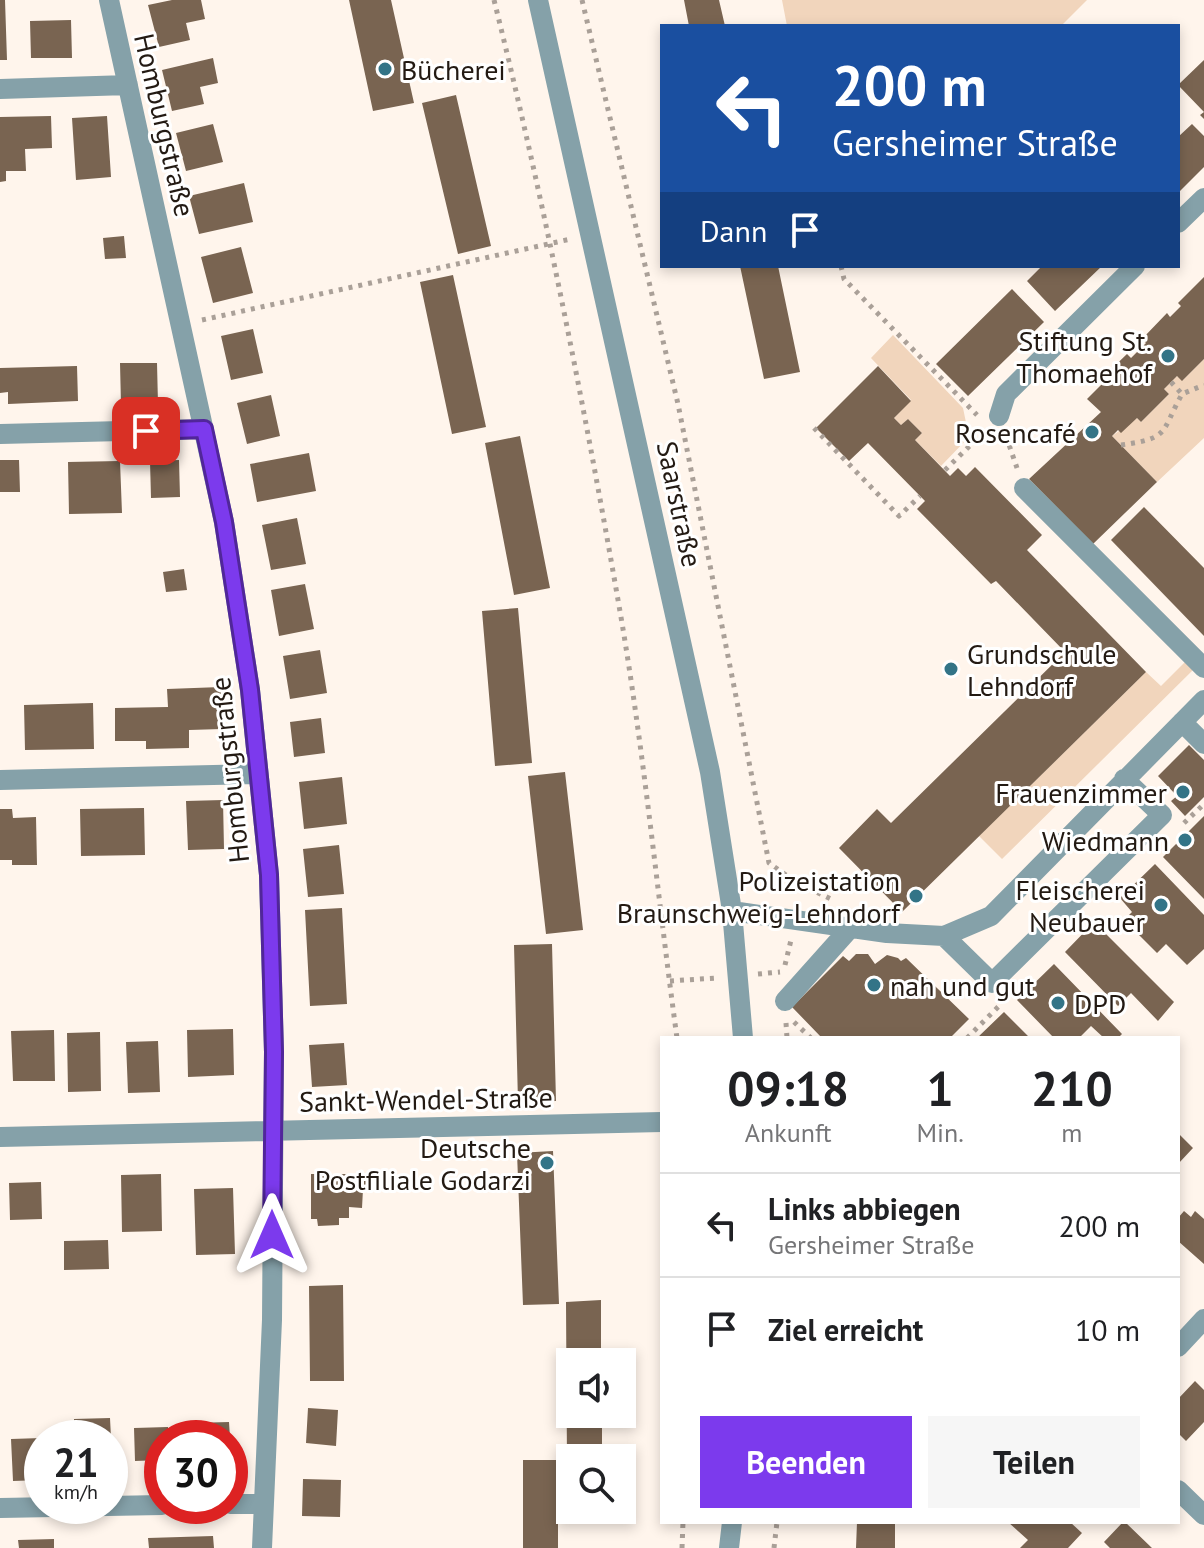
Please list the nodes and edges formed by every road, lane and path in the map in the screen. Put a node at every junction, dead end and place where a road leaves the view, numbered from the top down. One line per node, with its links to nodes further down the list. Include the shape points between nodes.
1 (109, 0): 5 (street, Homburgstraße)
2 (494, 0): 9 (path)
3 (538, 0): 32 (street, Saarstraße, via 710,772)
4 (582, 0): 31 (path, via 678,404 769,863)
5 (128, 85): 6 (street); 12 (street, Homburgstraße)
6 (0, 89)
7 (1204, 198): 8 (street)
8 (1180, 221)
9 (550, 243): 12 (path); 38 (path, via 622,625)
10 (841, 268): 16 (path, via 844,279)
11 (1133, 268): 16 (street, via 1006,394)
12 (182, 325): 18 (street, Homburgstraße)
13 (1171, 382): 15 (path)
14 (1204, 385): 15 (path)
15 (1182, 394): 20 (path, via 1167,427 1153,440)
16 (994, 422): 21 (path); 22 (path)
17 (814, 428): 23 (path, via 899,516)
18 (204, 429): 19 (street); 28 (street, Homburgstraße, via 224,522)
19 (0, 434)
20 (1121, 445)
21 (945, 470)
22 (1024, 488): 24 (street)
23 (920, 496)
24 (1204, 668)
25 (1204, 700): 26 (street)
26 (1182, 722): 27 (street); 29 (street)
27 (1204, 744)
28 (258, 774): 30 (street); 42 (street, Homburgstraße, via 269,875)
29 (1124, 779): 34 (street, via 991,916); 35 (street, via 1162,815)
30 (0, 780)
31 (797, 883)
32 (732, 911): 33 (street); 37 (street, Saarstraße)
33 (852, 926): 34 (street); 36 (street)
34 (944, 936): 35 (street)
35 (992, 983): 40 (path, via 1004,1001)
36 (785, 1007): 39 (path)
37 (742, 1031)
38 (677, 1036)
39 (809, 1036)
40 (969, 1036)
41 (660, 1122): 42 (street, Sankt-Wendel-Straße)
42 (273, 1131): 43 (street, Sankt-Wendel-Straße); 48 (street, Homburgstraße)
43 (0, 1137)
44 (1204, 1319): 45 (street)
45 (1180, 1345)
46 (1180, 1492): 51 (street)
47 (248, 1504): 48 (street)
48 (264, 1504): 55 (street, Homburgstraße)
49 (144, 1505): 50 (street)
50 (0, 1508)
51 (1204, 1515)
52 (683, 1524): 56 (path)
53 (732, 1524): 57 (street)
54 (777, 1524): 58 (path)
55 (262, 1548)
56 (682, 1548)
57 (729, 1548)
58 (774, 1548)

